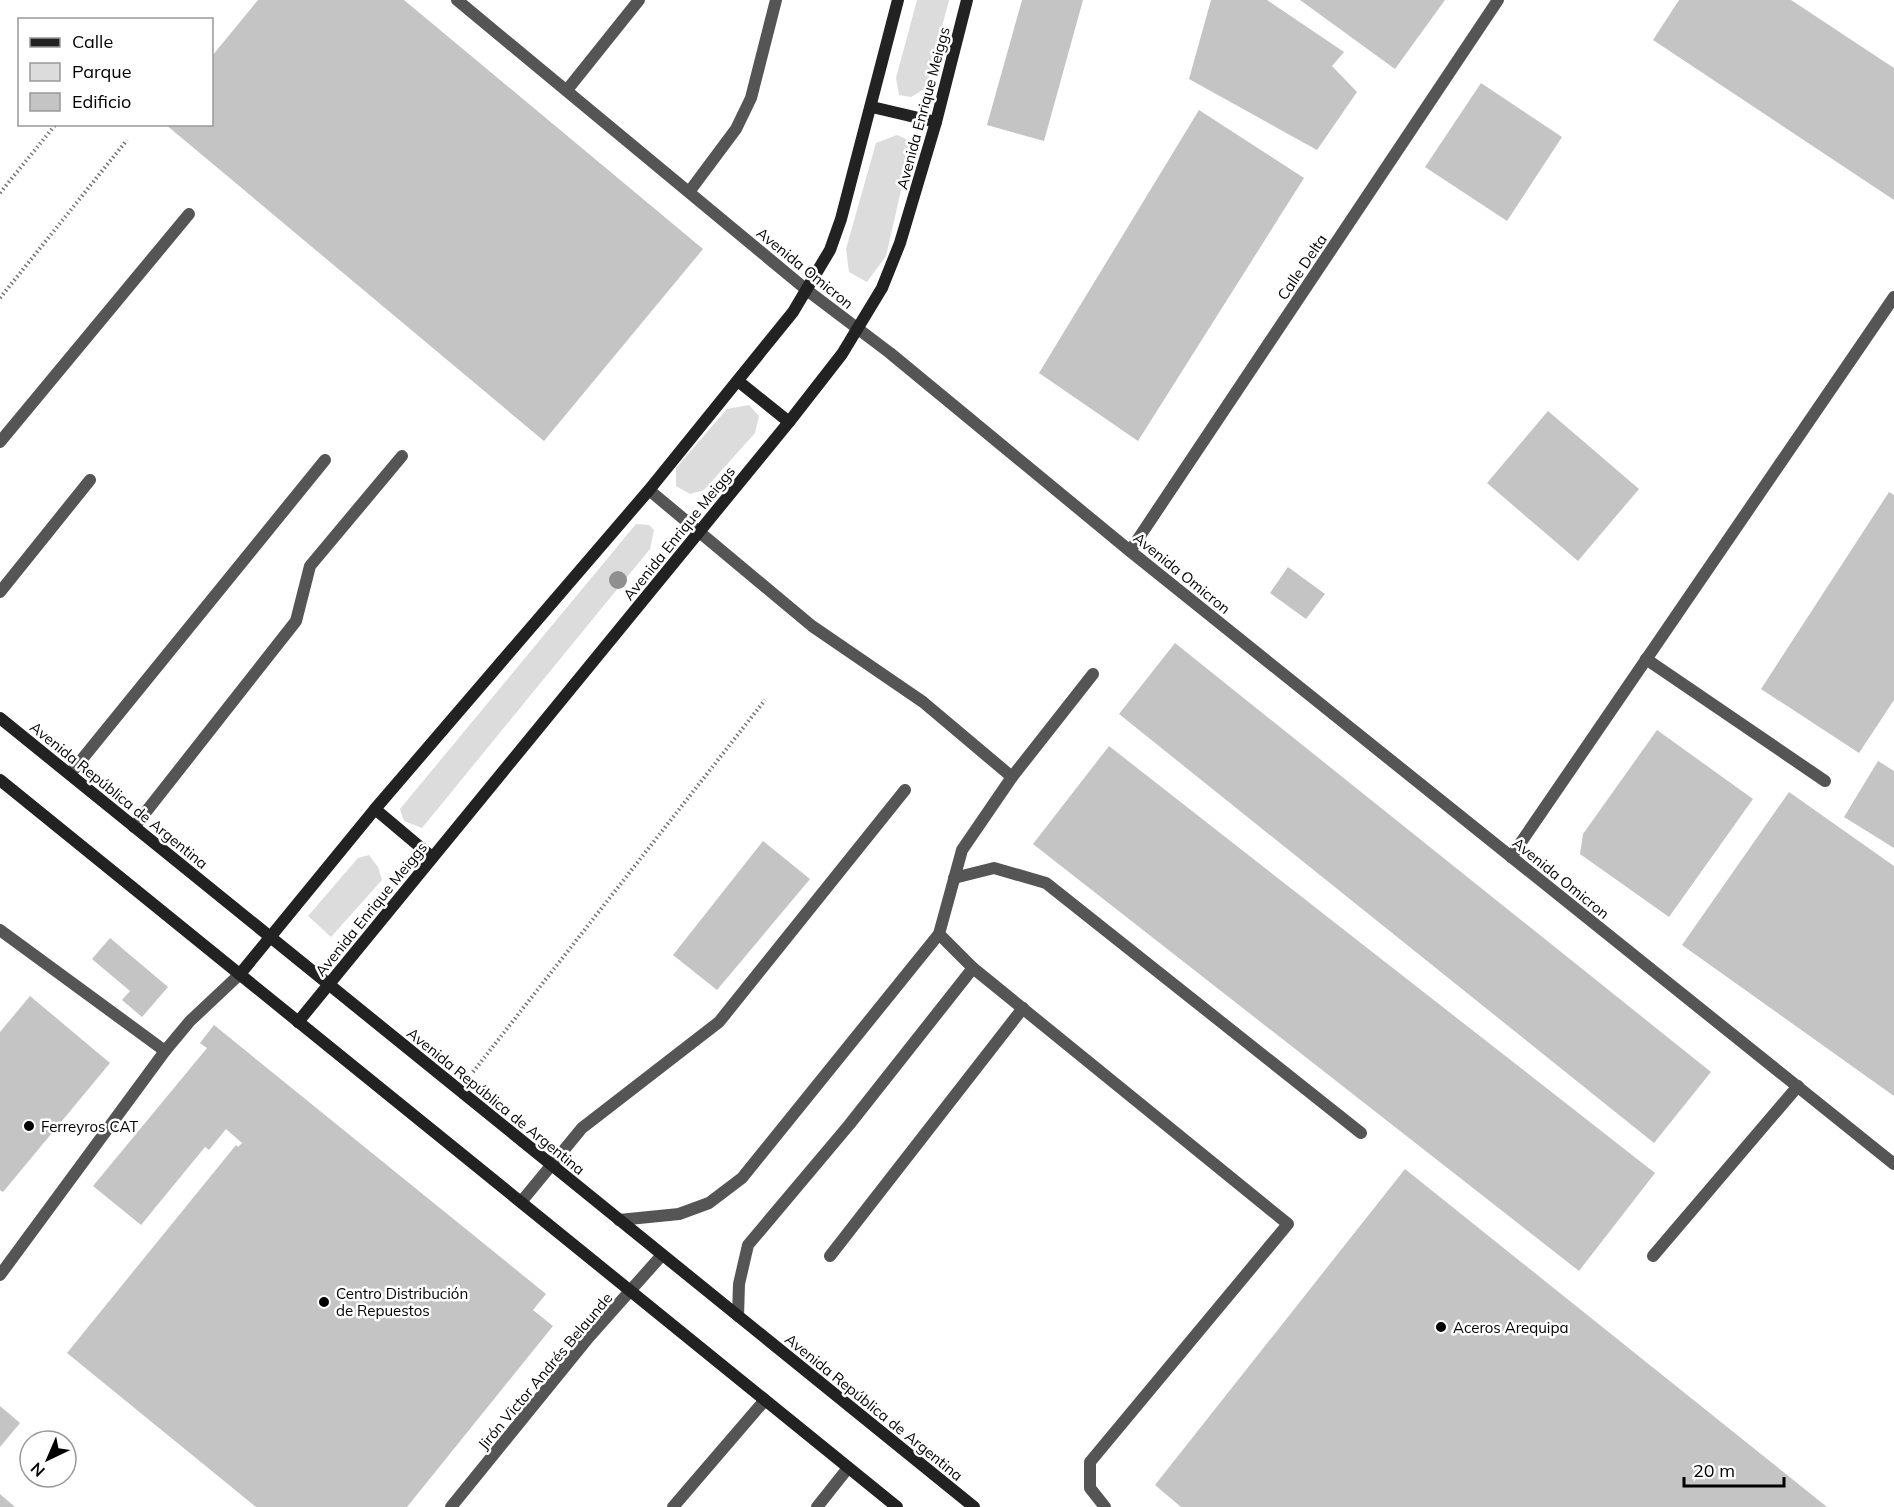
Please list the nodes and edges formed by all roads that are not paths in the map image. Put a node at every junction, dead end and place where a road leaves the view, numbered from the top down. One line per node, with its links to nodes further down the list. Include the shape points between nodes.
1 (457, 0): 7 (street, Avenida Omicron)
2 (639, 0): 7 (street)
3 (776, 0): 10 (street, via 751,98 736,129)
4 (898, 0): 8 (main road)
5 (968, 0): 9 (main road, Avenida Enrique Meiggs)
6 (1498, 0): 23 (street, Calle Delta)
7 (567, 90): 10 (street, Avenida Omicron)
8 (872, 106): 9 (main road); 12 (main road, via 841,219)
9 (936, 122): 14 (main road, Avenida Enrique Meiggs, via 900,243 882,288)
10 (689, 192): 12 (street, Avenida Omicron)
11 (189, 214): 17 (street)
12 (808, 291): 14 (street, Avenida Omicron); 15 (main road)
13 (1894, 297): 25 (street)
14 (858, 330): 16 (main road, Avenida Enrique Meiggs); 23 (street, Avenida Omicron)
15 (738, 381): 16 (main road); 21 (main road)
16 (789, 422): 22 (main road, Avenida Enrique Meiggs)
17 (0, 442)
18 (402, 456): 34 (street, via 310,566 296,621)
19 (325, 460): 28 (street)
20 (90, 480): 24 (street)
21 (649, 490): 22 (street); 33 (main road)
22 (699, 531): 29 (street, via 812,626 923,702); 35 (main road, Avenida Enrique Meiggs)
23 (1131, 551): 36 (street, Avenida Omicron)
24 (0, 592)
25 (1646, 659): 31 (street); 36 (street)
26 (1094, 674): 29 (street)
27 (0, 718): 28 (main road, Avenida República de Argentina)
28 (70, 774): 34 (main road, Avenida República de Argentina)
29 (1012, 777): 37 (street, via 962,850)
30 (0, 780): 42 (main road)
31 (1825, 781)
32 (905, 790): 50 (street, via 719,1022 582,1128)
33 (375, 809): 35 (main road); 40 (main road)
34 (134, 827): 40 (main road, Avenida República de Argentina)
35 (432, 857): 43 (main road, Avenida Enrique Meiggs)
36 (1511, 857): 47 (street, Avenida Omicron)
37 (954, 878): 39 (street); 48 (street, via 994,868 1046,883)
38 (0, 930): 46 (street)
39 (939, 934): 41 (street); 52 (street, via 742,1178 709,1203 679,1215)
40 (270, 937): 42 (main road); 43 (main road, Avenida República de Argentina)
41 (973, 968): 44 (street); 58 (street, via 748,1245 739,1284)
42 (240, 974): 45 (main road); 46 (street, via 192,1018)
43 (329, 985): 45 (main road, Avenida Enrique Meiggs); 50 (main road, Avenida República de Argentina)
44 (1023, 1008): 54 (street); 66 (street, via 1288,1224 1090,1462 1090,1488)
45 (298, 1022): 51 (main road)
46 (165, 1052): 56 (street)
47 (1798, 1086): 49 (street, Avenida Omicron); 55 (street)
48 (1362, 1133)
49 (1894, 1164)
50 (552, 1166): 51 (street); 52 (main road, Avenida República de Argentina)
51 (521, 1202): 57 (main road)
52 (619, 1220): 53 (main road, Avenida República de Argentina)
53 (662, 1255): 57 (street, Jirón Victor Andrés Belaunde); 58 (main road, Avenida República de Argentina)
54 (830, 1256)
55 (1653, 1256)
56 (0, 1275)
57 (631, 1291): 59 (main road); 61 (street, Jirón Victor Andrés Belaunde)
58 (738, 1316): 65 (main road, Avenida República de Argentina)
59 (765, 1400): 60 (main road); 62 (street)
60 (848, 1468): 63 (street); 64 (main road)
61 (451, 1507)
62 (673, 1507)
63 (817, 1507)
64 (897, 1507)
65 (974, 1507)
66 (1105, 1507)

